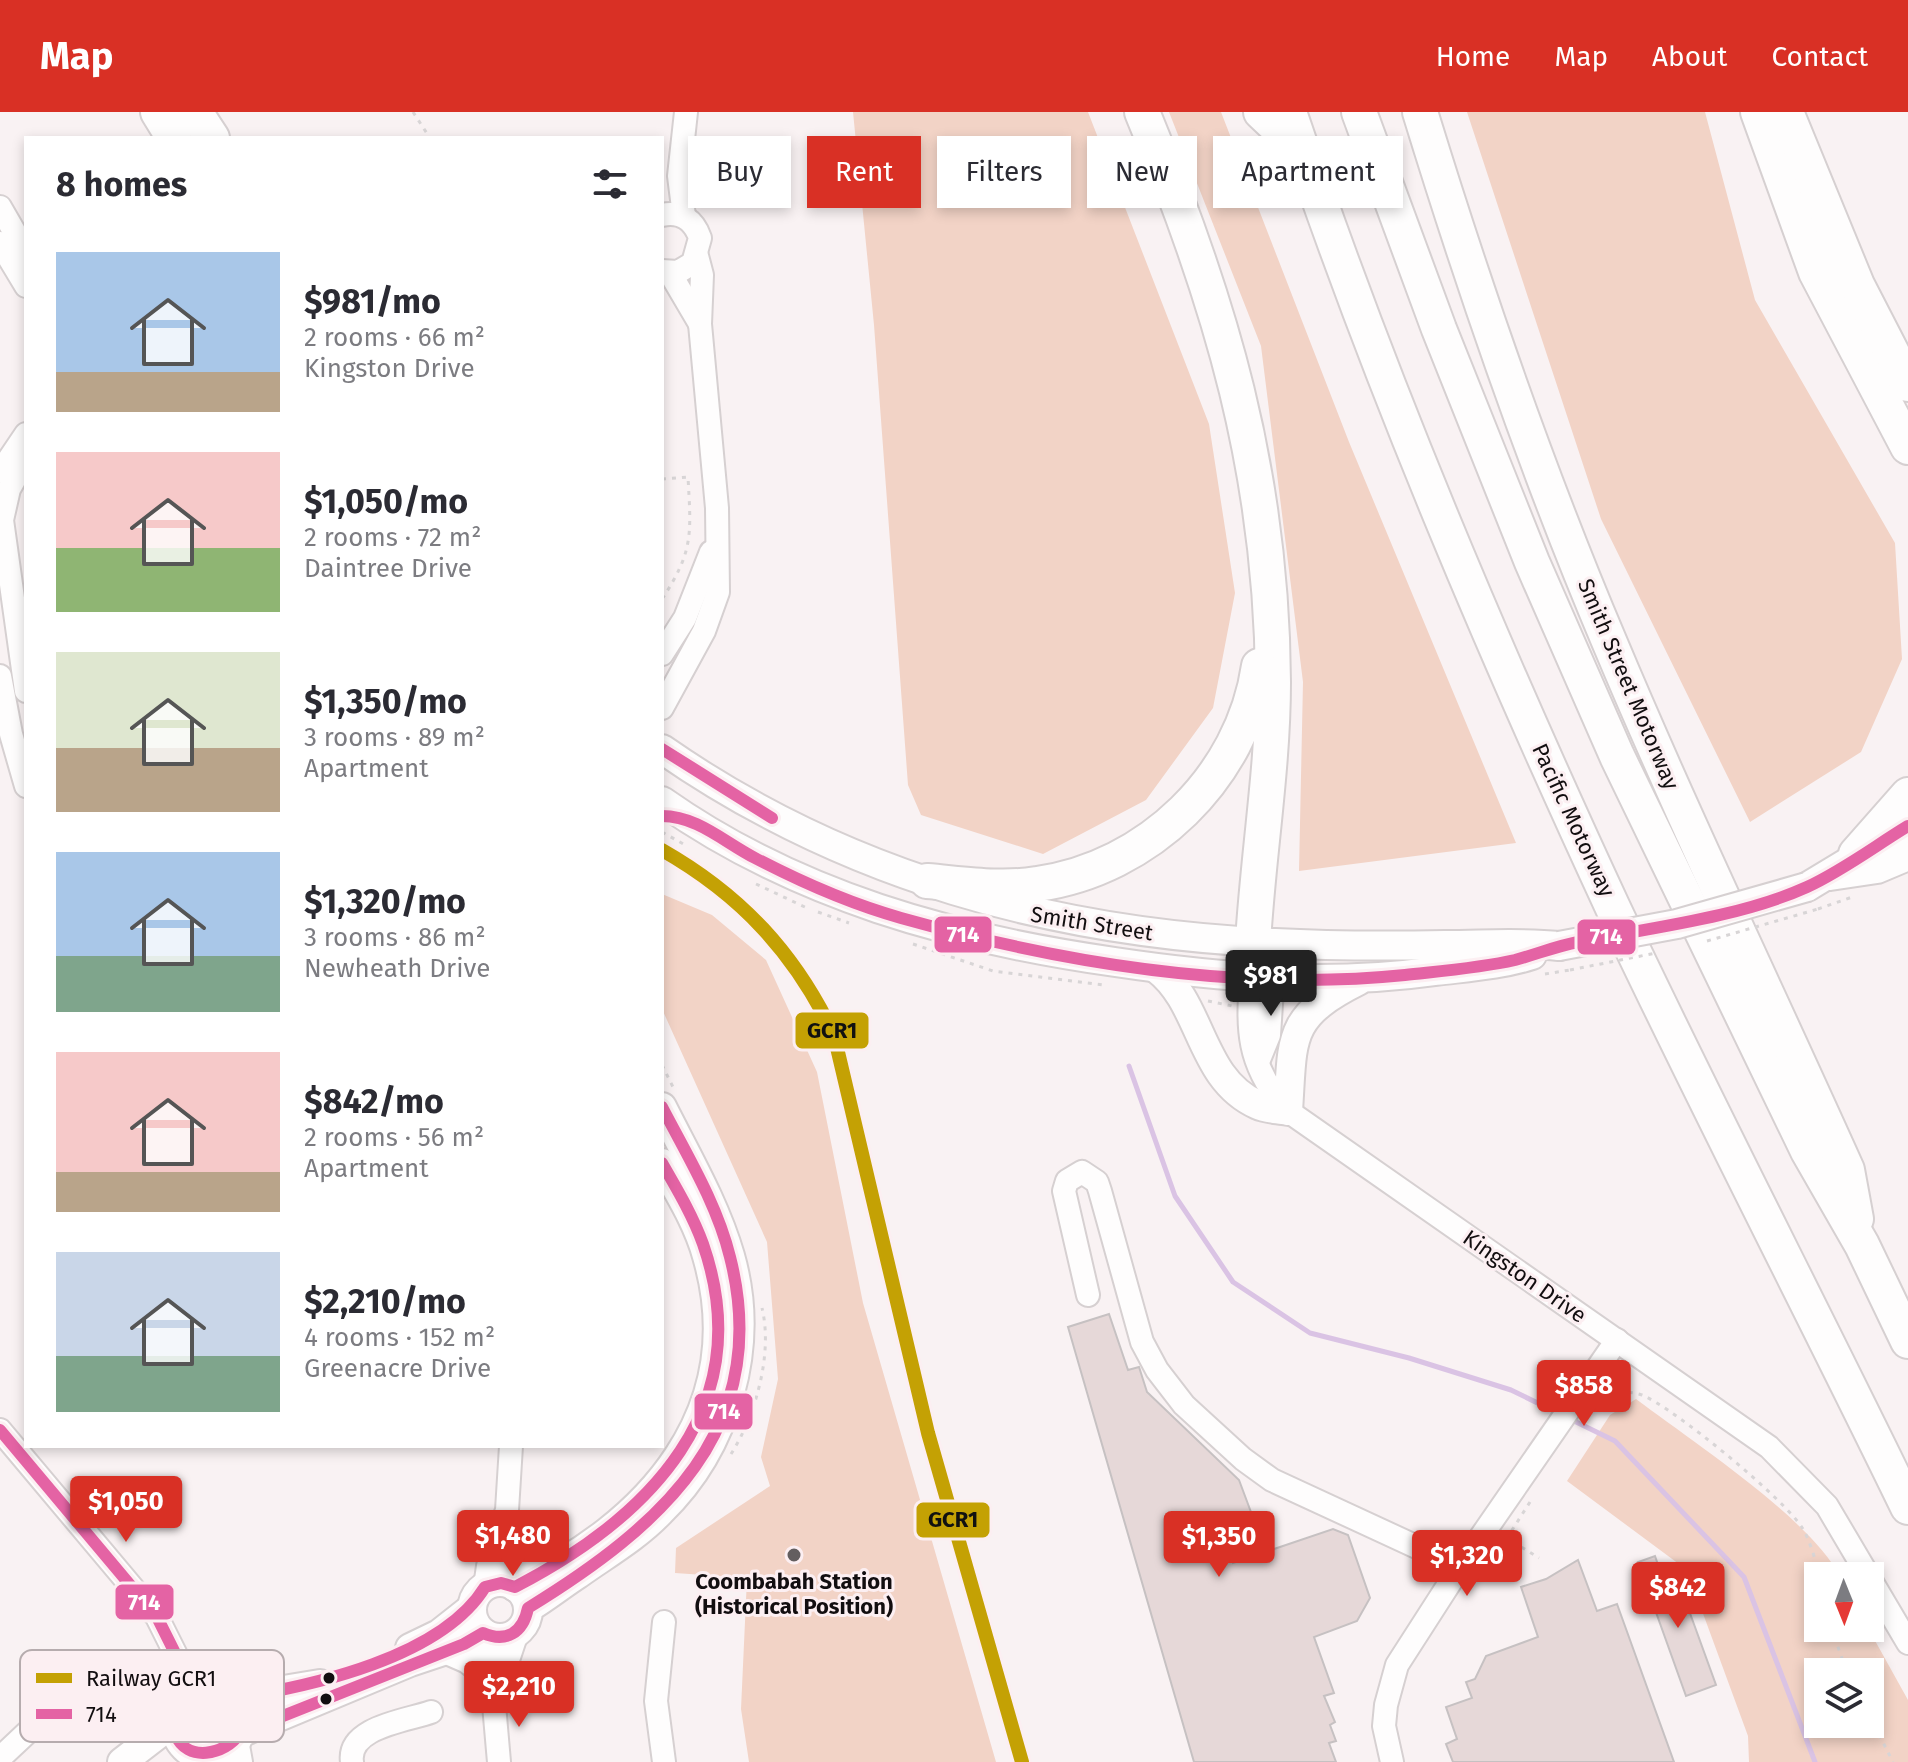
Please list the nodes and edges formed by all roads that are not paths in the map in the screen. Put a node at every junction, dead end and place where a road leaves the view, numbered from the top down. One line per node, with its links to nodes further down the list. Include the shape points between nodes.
1 (158, 112): 11 (highway)
2 (195, 112): 12 (highway)
3 (686, 112): 17 (street)
4 (1142, 112): 30 (highway, via 1189,224 1231,356 1260,496)
5 (1261, 112): 13 (highway)
6 (1289, 112): 14 (highway, Pacific Motorway)
7 (1359, 112): 52 (highway, via 1503,490 1617,756 1808,1151)
8 (1420, 112): 52 (highway, Smith Street Motorway, via 1564,531 1643,723 1847,1170)
9 (1758, 112): 26 (highway, via 1816,272)
10 (1786, 112): 24 (highway, via 1857,285)
11 (173, 136)
12 (211, 136)
13 (1286, 136)
14 (1297, 136)
15 (0, 207): 19 (street)
16 (1323, 208): 58 (highway, Pacific Motorway, via 1375,353 1525,714 1615,911)
17 (673, 215): 20 (street, via 697,229)
18 (0, 243): 22 (street)
19 (24, 249)
20 (697, 256): 21 (street, via 686,268); 23 (street)
21 (666, 272): 23 (street)
22 (24, 283)
23 (700, 324): 29 (street, via 716,493)
24 (1908, 384)
25 (24, 437): 28 (street)
26 (1908, 447)
27 (24, 463): 33 (street, via 9,489 2,520)
28 (0, 472)
29 (715, 540): 31 (street, via 693,601); 34 (street, via 715,605)
30 (1272, 618): 42 (highway, via 1257,685 1237,738 1210,783 1152,839 1102,865 1039,884 991,887); 44 (highway)
31 (664, 651)
32 (0, 676): 36 (street)
33 (24, 677)
34 (664, 704)
35 (664, 750): 42 (main road, Smith Street, via 789,826)
36 (24, 779)
37 (1908, 795): 40 (highway)
38 (669, 811): 46 (main road, Smith Street, via 767,864 884,913 1013,946)
39 (1908, 826): 40 (main road, Smith Street)
40 (1856, 854): 43 (main road, Smith Street)
41 (1908, 856): 43 (main road, Smith Street, via 1877,869)
42 (927, 881): 44 (main road, Smith Street, via 983,901 1077,922)
43 (1816, 882): 45 (main road, Smith Street, bridge, via 1677,924)
44 (1264, 942): 45 (main road, Smith Street); 47 (street, Kingston Drive)
45 (1559, 946): 48 (main road, Smith Street, via 1514,960)
46 (1157, 969): 47 (main road, Smith Street); 50 (main road, via 1182,992 1204,1047 1224,1077 1258,1105)
47 (1262, 978): 48 (main road, Smith Street); 50 (street, Kingston Drive, via 1247,1033 1266,1083)
48 (1365, 978): 50 (main road, via 1326,997 1298,1031 1291,1054)
49 (664, 1111): 63 (main road, via 730,1255 739,1310 730,1395 710,1446 668,1505 633,1536)
50 (1288, 1111): 54 (street, Kingston Drive)
51 (664, 1167): 62 (main road, via 696,1227 713,1278 718,1327 713,1379 697,1425 662,1482 630,1513)
52 (1862, 1245): 55 (highway)
53 (1088, 1295): 61 (street, via 1064,1191 1067,1181 1082,1172 1097,1182 1142,1342 1184,1405 1272,1480)
54 (1617, 1340): 61 (street, via 1593,1393 1546,1442); 65 (street, Kingston Drive, via 1769,1447 1827,1506)
55 (1908, 1341)
56 (0, 1430): 67 (street, via 157,1617)
57 (511, 1448): 59 (street)
58 (1908, 1507)
59 (507, 1510): 60 (street); 63 (street, via 488,1566)
60 (510, 1538): 62 (main road, via 529,1558); 63 (street)
61 (1460, 1567): 82 (street, via 1390,1683 1384,1726)
62 (551, 1568): 63 (main road)
63 (500, 1609): 66 (main road); 68 (street); 69 (main road, via 328,1681)
64 (664, 1622): 81 (street, via 656,1701)
65 (1908, 1643)
66 (445, 1649): 68 (main road, via 468,1659); 71 (main road)
67 (174, 1650)
68 (493, 1688): 80 (street)
69 (284, 1689)
70 (431, 1712): 79 (street, via 359,1736)
71 (284, 1724)
72 (20, 1739): 76 (street)
73 (148, 1742): 78 (main road)
74 (180, 1742): 77 (main road)
75 (239, 1745): 77 (main road)
76 (0, 1758)
77 (196, 1759)
78 (122, 1762)
79 (352, 1762)
80 (499, 1762)
81 (664, 1762)
82 (1392, 1762)

